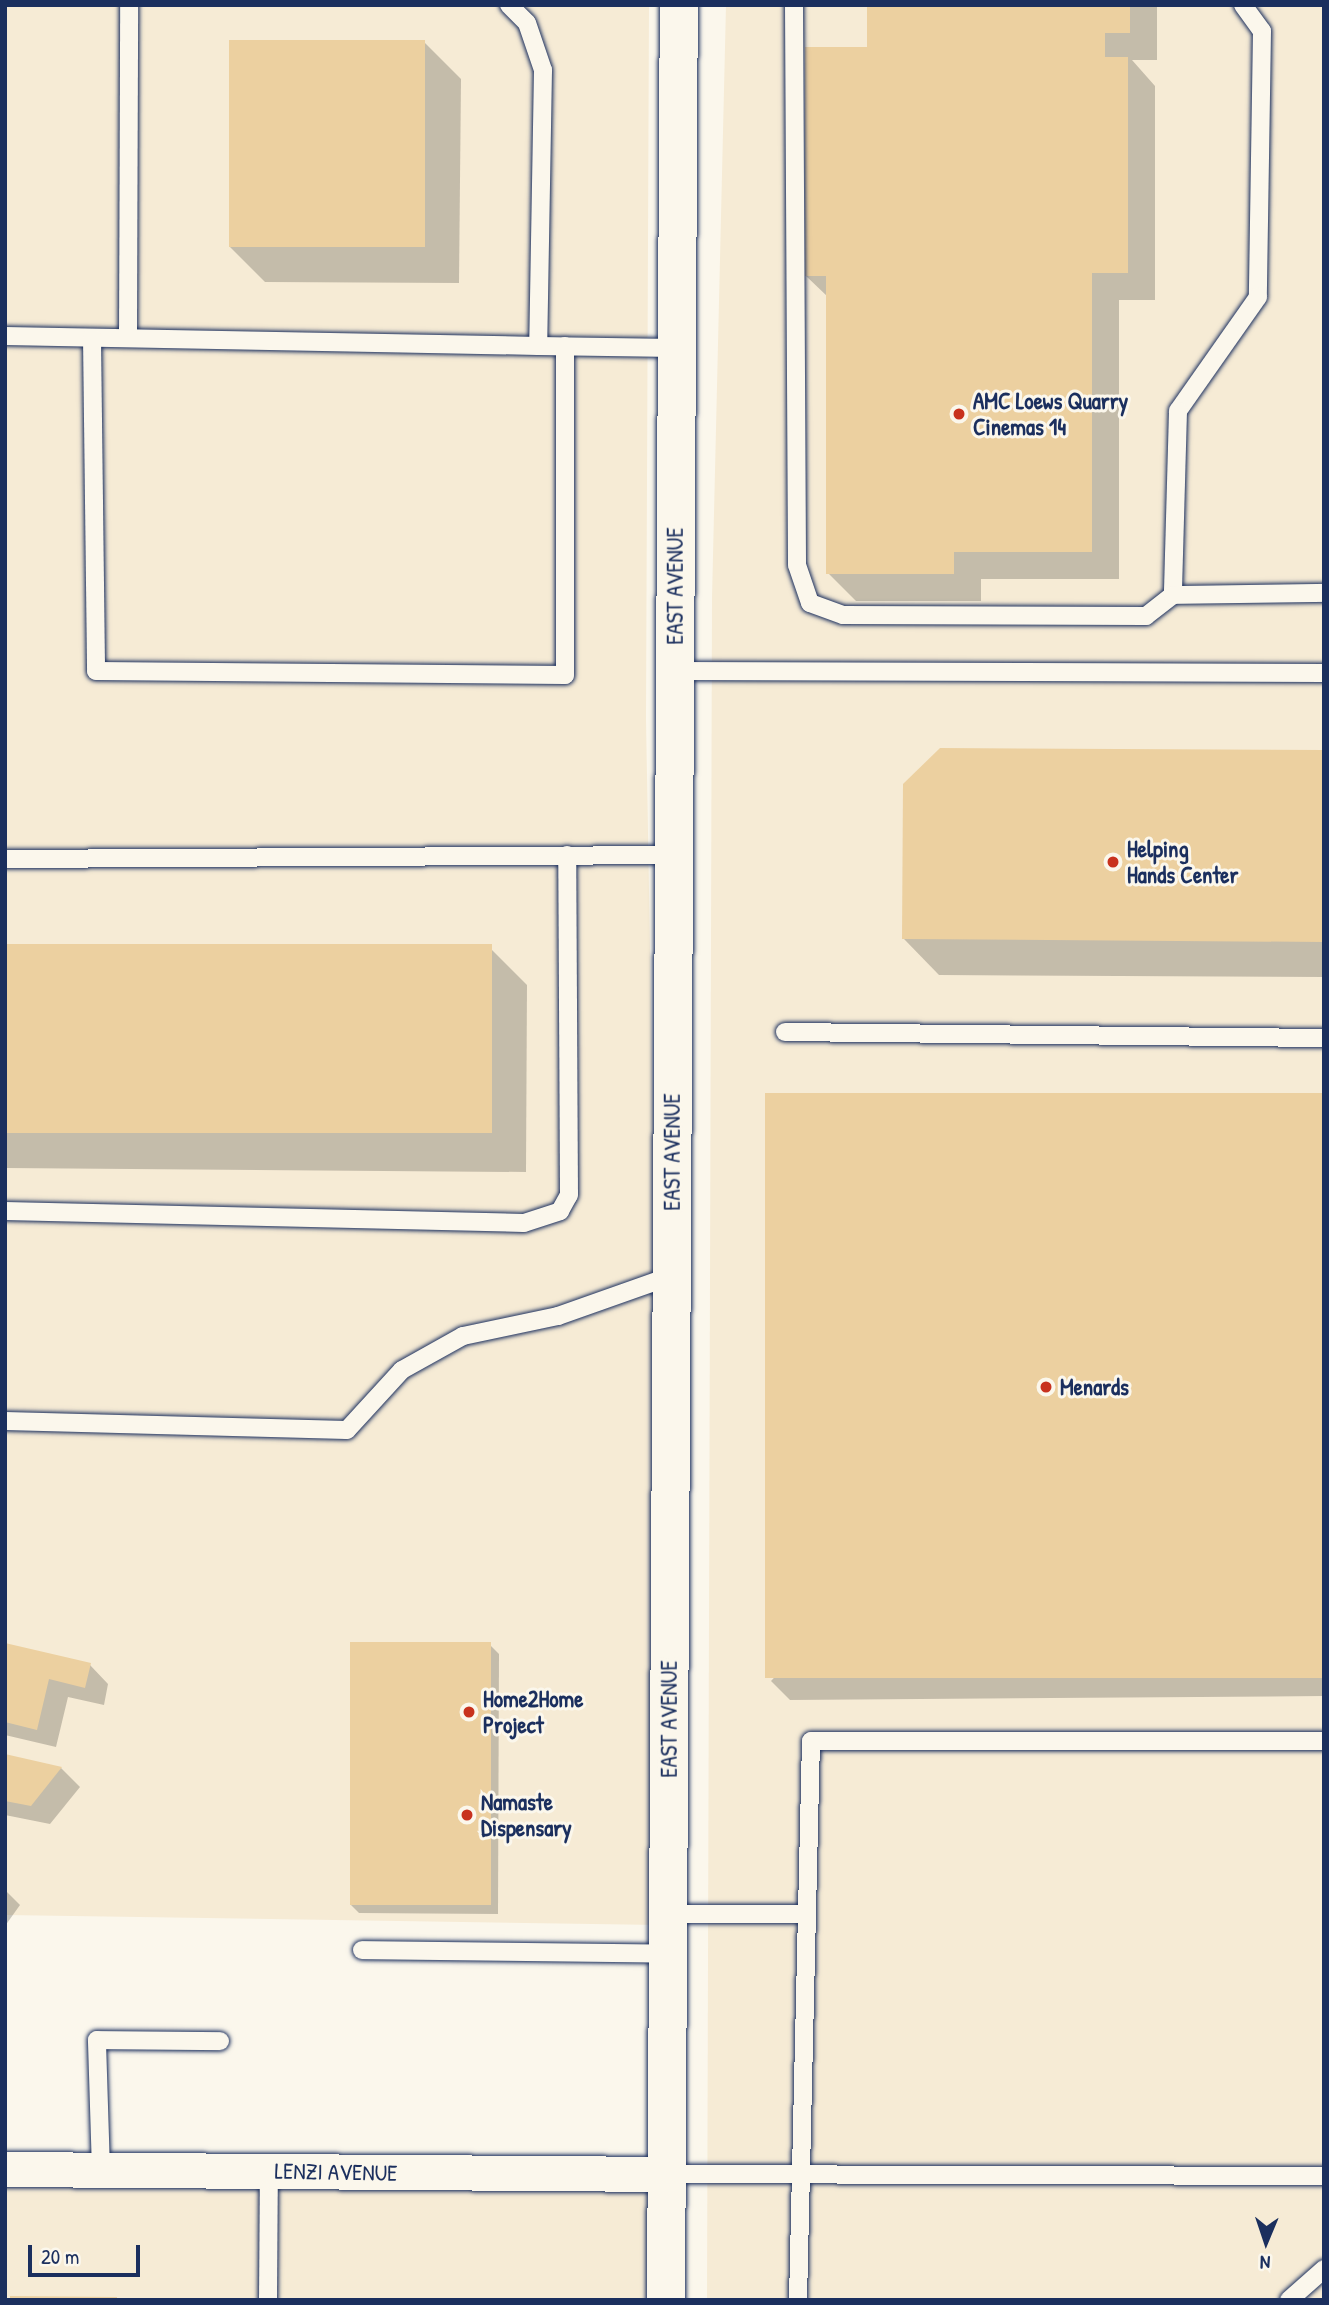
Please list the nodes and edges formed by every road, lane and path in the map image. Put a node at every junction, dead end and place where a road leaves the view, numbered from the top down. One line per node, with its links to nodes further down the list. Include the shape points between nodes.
1 (128, 5): 8 (lane)
2 (509, 5): 9 (lane, via 527,23 543,70)
3 (679, 5): 11 (street, EAST AVENUE)
4 (794, 5): 13 (lane, via 797,565 810,603 843,615 1146,616)
5 (1244, 5): 13 (lane, via 1262,31 1258,297 1178,411)
6 (5, 336): 7 (lane)
7 (92, 338): 8 (lane); 10 (lane, via 96,671 565,675)
8 (128, 338): 9 (lane)
9 (538, 346): 10 (lane)
10 (565, 346): 11 (lane)
11 (676, 348): 14 (street, EAST AVENUE)
12 (1324, 593): 13 (lane)
13 (1173, 595)
14 (674, 671): 15 (lane); 17 (street, EAST AVENUE)
15 (1324, 673)
16 (567, 855): 17 (lane); 18 (lane); 21 (lane, via 569,1195 560,1212 524,1223)
17 (673, 855): 22 (street, EAST AVENUE)
18 (5, 859)
19 (785, 1032): 20 (lane)
20 (1324, 1038)
21 (5, 1211)
22 (671, 1276): 23 (lane, via 558,1317 463,1336 402,1370 347,1430); 25 (street, EAST AVENUE)
23 (5, 1421)
24 (1324, 1741): 26 (lane, via 811,1741)
25 (668, 1914): 26 (lane); 28 (street, EAST AVENUE)
26 (807, 1914): 33 (lane)
27 (362, 1950): 28 (lane)
28 (668, 1954): 34 (street, EAST AVENUE)
29 (220, 2041): 31 (lane, via 97,2040)
30 (5, 2169): 31 (street, LENZI AVENUE)
31 (101, 2170): 32 (street, LENZI AVENUE)
32 (269, 2171): 34 (street, LENZI AVENUE); 37 (lane)
33 (801, 2174): 34 (lane); 35 (lane); 39 (lane)
34 (667, 2175): 38 (street, EAST AVENUE)
35 (1324, 2176)
36 (1324, 2269): 40 (lane)
37 (268, 2300)
38 (666, 2300)
39 (798, 2300)
40 (1289, 2300)

